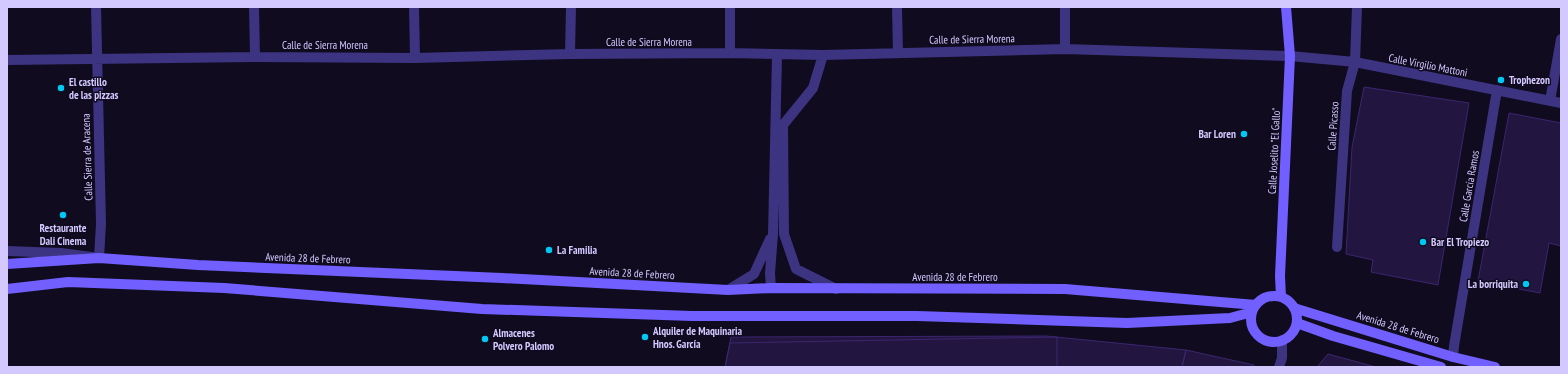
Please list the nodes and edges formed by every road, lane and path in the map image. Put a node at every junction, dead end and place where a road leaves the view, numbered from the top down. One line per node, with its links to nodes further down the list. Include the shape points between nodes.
1 (96, 7): 21 (street, Calle Sierra de Aracena)
2 (254, 7): 18 (street)
3 (414, 7): 19 (street)
4 (571, 7): 14 (street)
5 (730, 7): 12 (street)
6 (897, 7): 13 (street)
7 (1065, 7): 11 (street)
8 (1286, 7): 17 (main road, Calle Joselito "El Gallo")
9 (1357, 7): 22 (street, Calle Picasso)
10 (1561, 39): 24 (street)
11 (1065, 49): 13 (street, Calle de Sierra Morena); 17 (street, Calle de Sierra Morena)
12 (730, 53): 14 (street, Calle de Sierra Morena); 15 (street, Calle de Sierra Morena)
13 (898, 53): 16 (street, Calle de Sierra Morena)
14 (570, 54): 19 (street, Calle de Sierra Morena)
15 (777, 55): 16 (street, Calle de Sierra Morena); 26 (street)
16 (823, 55): 33 (street, via 813,88 783,125 784,234 796,269)
17 (1290, 56): 22 (street, Calle Virgilio Mattoni); 35 (main road, Calle Joselito "El Gallo")
18 (255, 57): 19 (street, Calle de Sierra Morena); 21 (street, Calle de Sierra Morena)
19 (415, 58)
20 (7, 60): 21 (street, Calle de Sierra Morena)
21 (96, 60): 29 (street, Calle Sierra de Aracena, via 101,224)
22 (1355, 62): 23 (street, Calle Virgilio Mattoni); 27 (street, Calle Picasso, via 1347,91)
23 (1498, 90): 24 (street, Calle Virgilio Mattoni); 40 (street, Calle García Ramos)
24 (1550, 101): 25 (street, Calle Virgilio Mattoni)
25 (1561, 103)
26 (773, 234): 31 (street); 34 (street, via 754,274)
27 (1337, 247)
28 (7, 251): 29 (street, via 61,253)
29 (99, 258): 30 (main road, Avenida 28 de Febrero); 34 (main road, Avenida 28 de Febrero)
30 (7, 264)
31 (771, 288): 33 (main road, Avenida 28 de Febrero); 34 (main road, Avenida 28 de Febrero)
32 (7, 289): 37 (main road, via 68,282 224,288 482,309 692,316 916,316 1127,323 1230,318)
33 (836, 289): 37 (main road, Avenida 28 de Febrero, via 1065,289)
34 (728, 290)
35 (1281, 297): 36 (main road); 37 (main road, via 1266,297)
36 (1294, 308): 38 (main road); 40 (main road, Avenida 28 de Febrero)
37 (1254, 309): 39 (main road, via 1251,320 1256,334 1270,341)
38 (1297, 323): 39 (main road, via 1289,336); 42 (main road)
39 (1282, 340): 41 (street)
40 (1453, 357): 43 (main road, Avenida 28 de Febrero)
41 (1279, 367)
42 (1441, 367)
43 (1495, 367)

